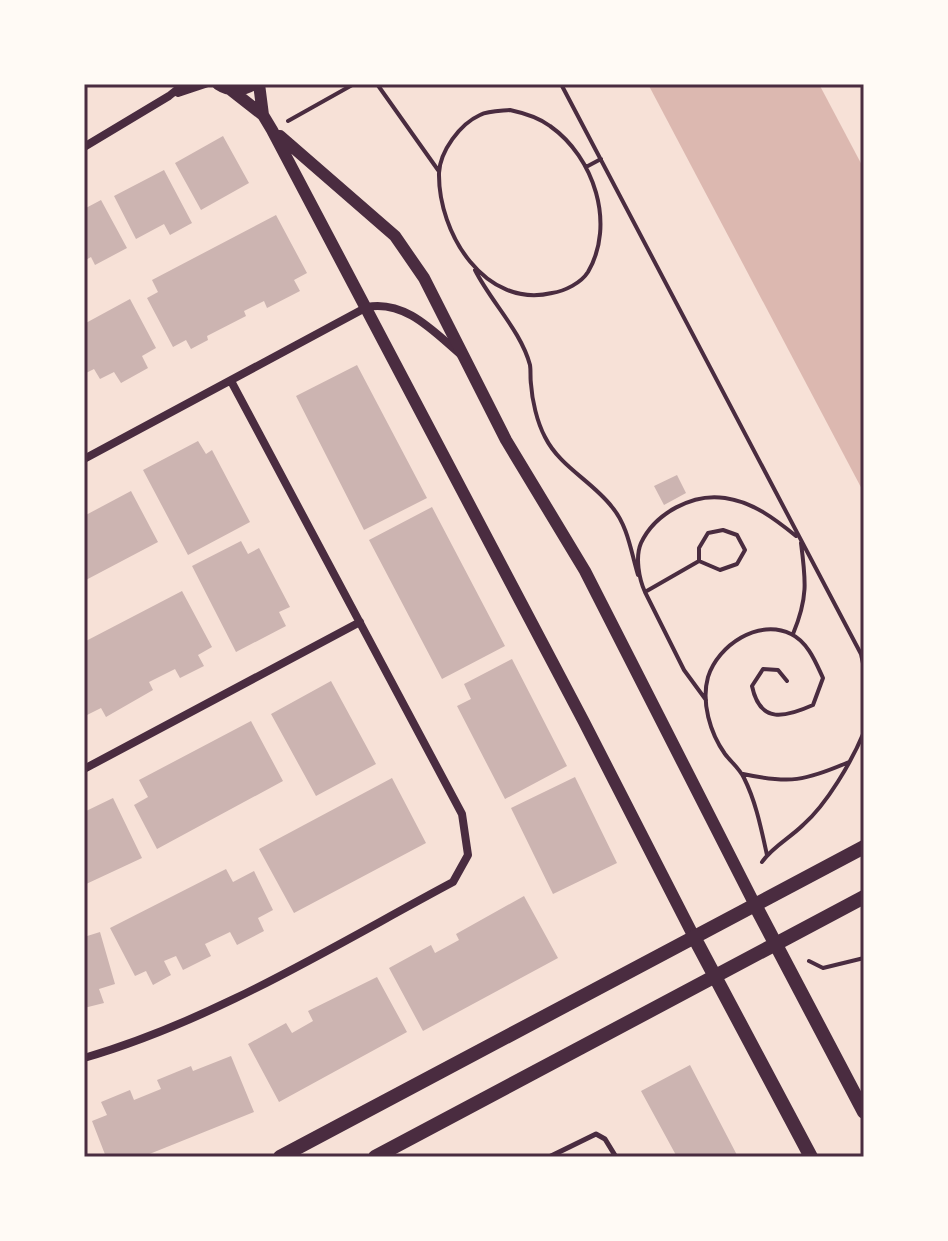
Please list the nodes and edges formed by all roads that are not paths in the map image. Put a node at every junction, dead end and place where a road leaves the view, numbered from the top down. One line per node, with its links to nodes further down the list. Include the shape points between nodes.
1 (184, 84): 6 (street)
2 (205, 84): 6 (street)
3 (218, 84): 5 (street)
4 (257, 84): 5 (street); 7 (street)
5 (231, 90): 7 (street)
6 (169, 96): 10 (street)
7 (263, 115): 8 (street)
8 (272, 130): 11 (street); 12 (street, via 395,236 424,278)
9 (84, 135): 10 (street)
10 (86, 145)
11 (367, 307): 12 (street, via 399,308); 13 (street); 20 (street)
12 (464, 358): 19 (street, via 585,571)
13 (231, 381): 14 (street); 15 (street)
14 (84, 459)
15 (360, 622): 16 (street); 23 (street, via 462,814 468,855 453,882 241,996 137,1043)
16 (84, 769)
17 (864, 847): 19 (main road)
18 (864, 897): 21 (main road)
19 (755, 905): 20 (main road); 21 (main road)
20 (694, 937): 22 (main road); 25 (main road)
21 (775, 945): 22 (main road); 24 (main road)
22 (715, 978): 26 (main road); 29 (main road)
23 (84, 1058)
24 (864, 1112)
25 (280, 1157)
26 (375, 1157)
27 (549, 1157): 28 (lane, via 596,1134)
28 (616, 1157)
29 (811, 1157)

